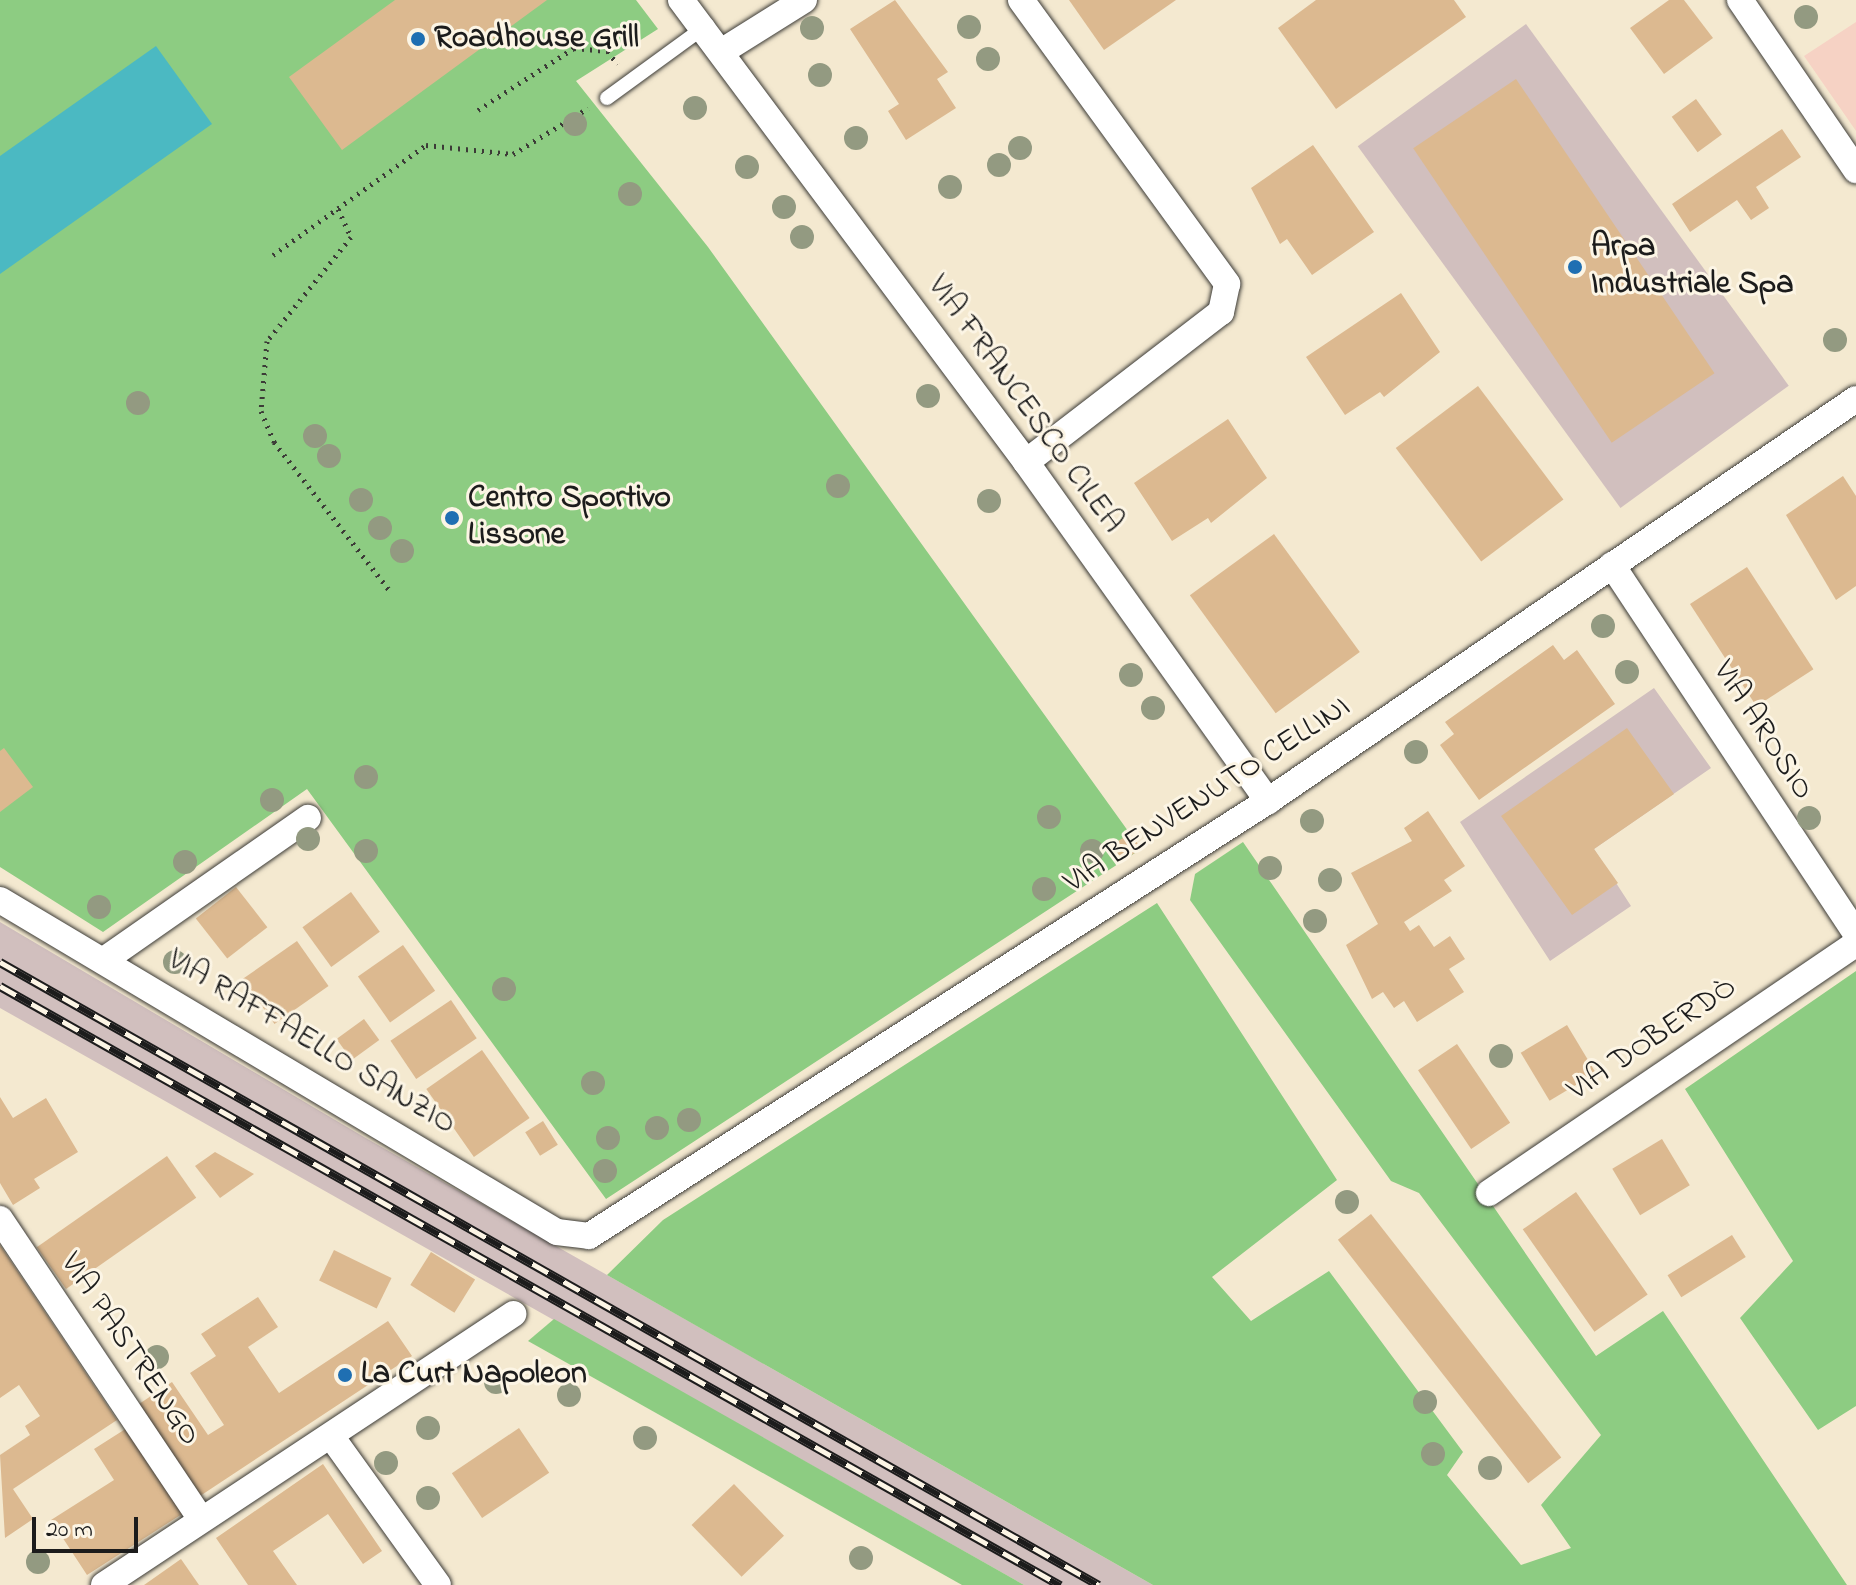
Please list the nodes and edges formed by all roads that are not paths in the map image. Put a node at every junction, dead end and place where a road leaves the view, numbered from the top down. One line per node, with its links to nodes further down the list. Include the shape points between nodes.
1 (681, 0): 5 (street, VIA FRANCESCO CILEA)
2 (804, 0): 6 (street)
3 (1021, 0): 10 (street, via 1227,284 1221,312)
4 (1740, 0): 8 (street)
5 (705, 17): 6 (street, VIA FRANCESCO CILEA); 7 (lane)
6 (721, 52): 10 (street, VIA FRANCESCO CILEA)
7 (607, 98)
8 (1856, 170)
9 (1856, 399): 11 (street, VIA BENVENUTO CELLINI)
10 (1026, 462): 12 (street, VIA FRANCESCO CILEA)
11 (1612, 565): 12 (street, VIA BENVENUTO CELLINI); 15 (street, VIA AROSIO)
12 (1268, 801): 20 (street, VIA BENVENUTO CELLINI)
13 (308, 818): 17 (street)
14 (0, 900): 17 (street, VIA RAFFAELLO SANZIO)
15 (1856, 934)
16 (1856, 944): 18 (street, VIA DOBERDÒ)
17 (107, 958): 20 (street, VIA RAFFAELLO SANZIO, via 557,1232)
18 (1489, 1193)
19 (0, 1219): 23 (street, VIA PASTRENGO)
20 (589, 1236)
21 (513, 1314): 22 (street)
22 (331, 1436): 23 (street); 25 (street)
23 (201, 1519): 24 (street)
24 (104, 1585)
25 (438, 1585)

